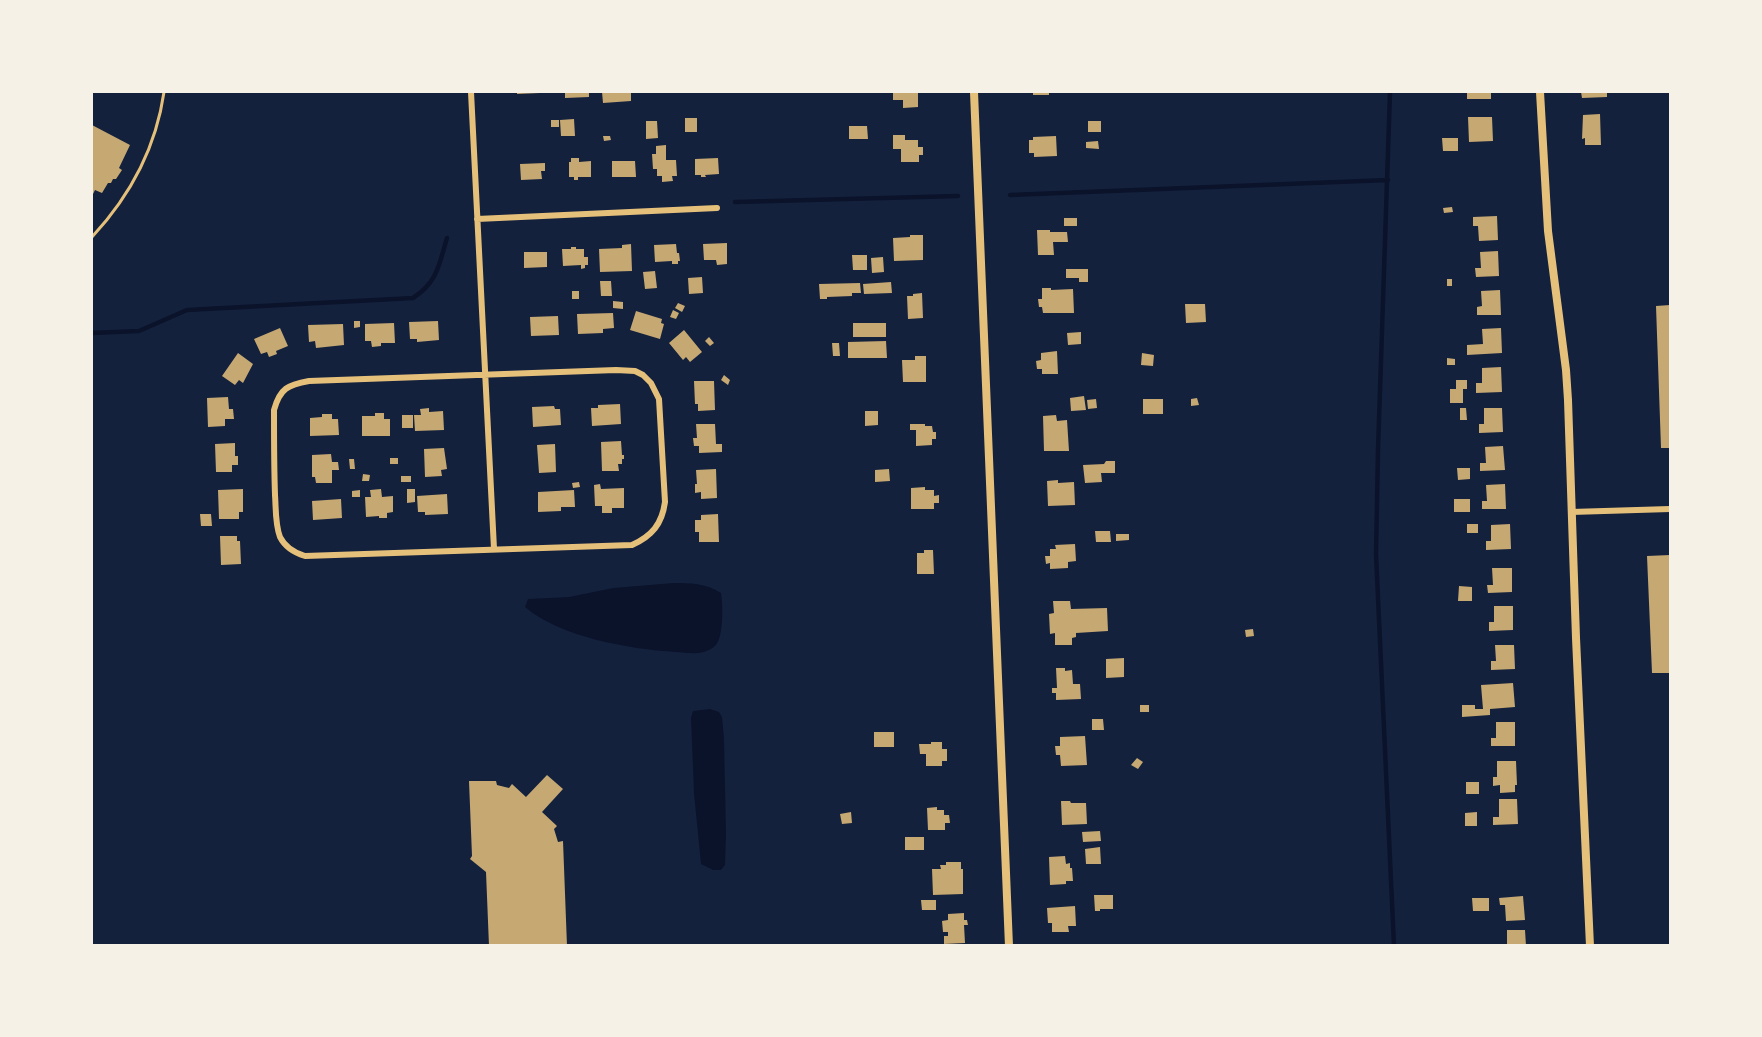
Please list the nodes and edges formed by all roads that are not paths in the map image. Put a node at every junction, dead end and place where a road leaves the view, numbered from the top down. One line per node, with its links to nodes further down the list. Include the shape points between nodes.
1 (164, 92): 7 (lane, via 154,135 138,174)
2 (471, 92): 6 (street)
3 (974, 92): 12 (street)
4 (1540, 92): 10 (main road, via 1548,231 1566,370)
5 (717, 208): 6 (street)
6 (477, 219): 8 (street)
7 (92, 237)
8 (484, 374): 11 (street); 11 (street, via 635,371 656,391 661,422 665,502 663,514 650,535 632,545); 11 (street, via 293,384 276,400 274,410 276,510 281,538 287,547 305,556)
9 (1671, 508): 10 (street)
10 (1572, 512): 13 (main road)
11 (494, 549)
12 (1009, 945)
13 (1590, 945)

